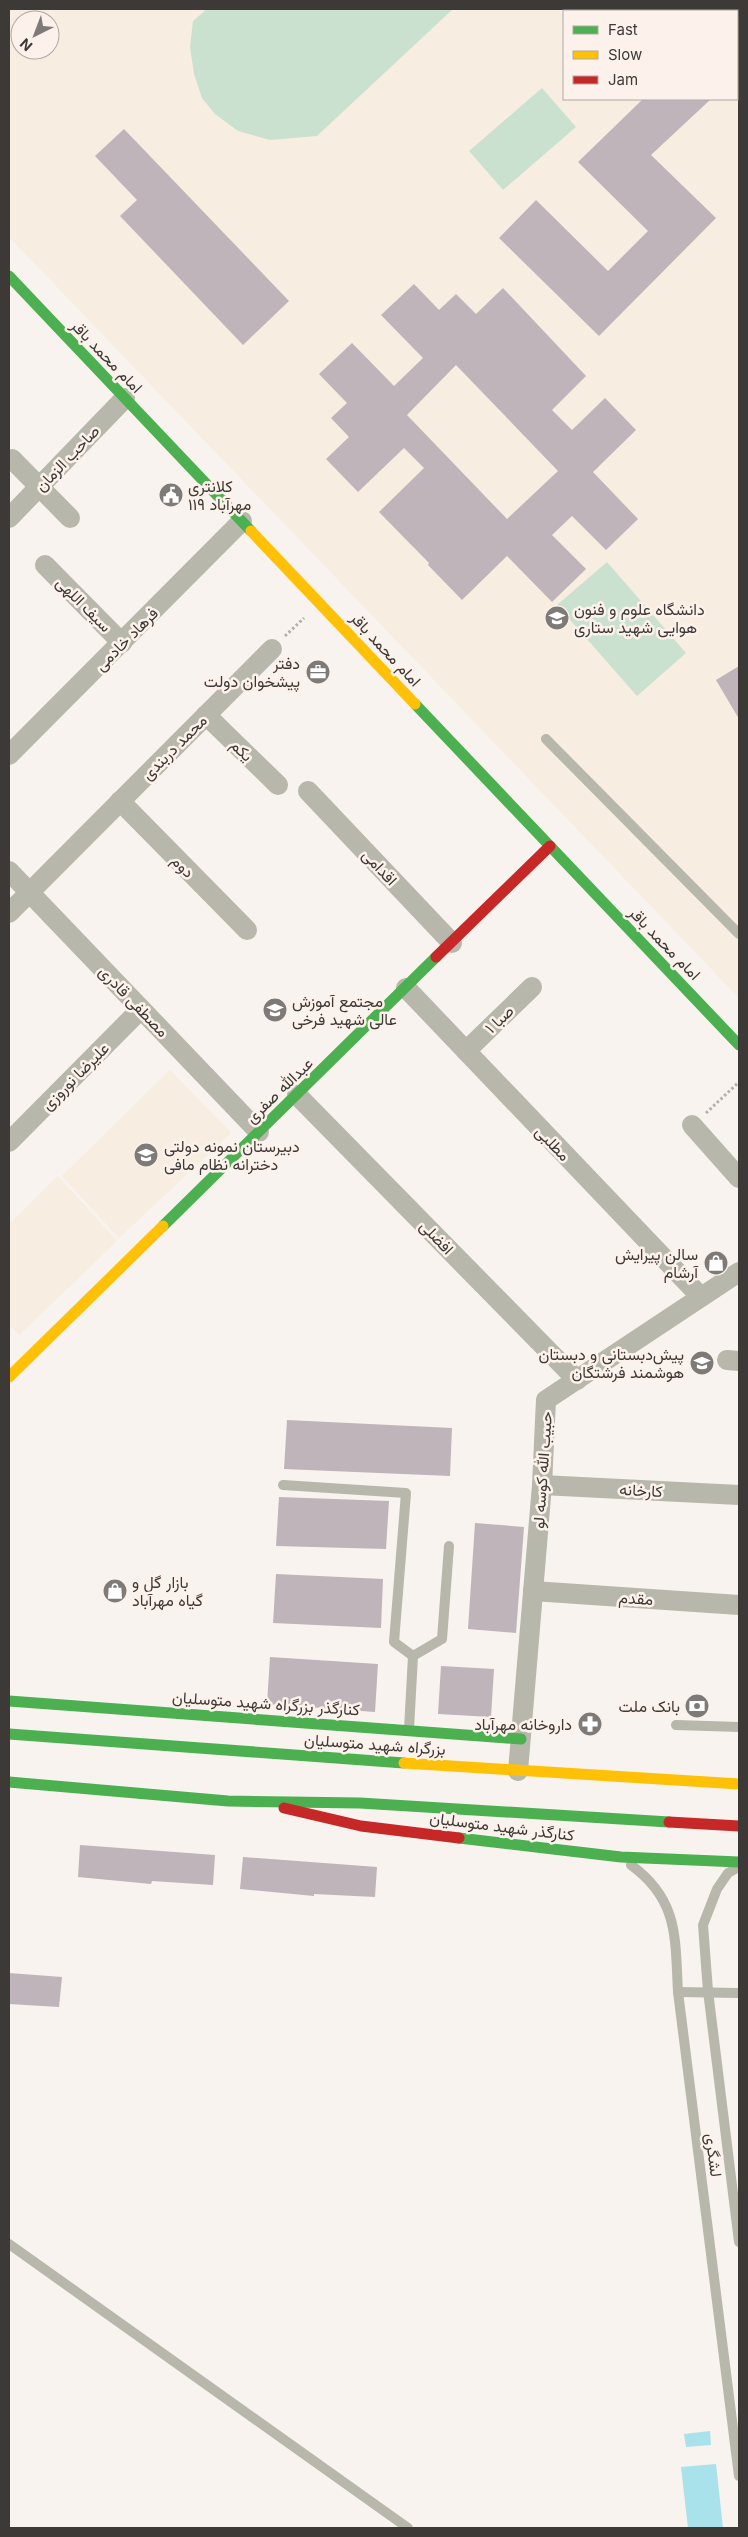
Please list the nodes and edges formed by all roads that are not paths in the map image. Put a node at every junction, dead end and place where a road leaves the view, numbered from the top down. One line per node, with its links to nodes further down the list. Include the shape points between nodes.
1 (9, 276): 2 (main road, امام محمد باقر)
2 (125, 398): 4 (street, صاحب الزمان); 7 (main road, امام محمد باقر)
3 (12, 459): 4 (street)
4 (40, 486): 5 (street, صاحب الزمان); 6 (street)
5 (9, 518)
6 (70, 518)
7 (242, 521): 9 (street, فرهاد خادمی); 17 (main road, امام محمد باقر)
8 (45, 565): 9 (street, سیف اللهی)
9 (122, 643): 13 (street, فرهاد خادمی)
10 (272, 649): 11 (street, محمد دربندی)
11 (206, 715): 14 (street, یکم); 16 (street, محمد دربندی)
12 (546, 739): 22 (lane)
13 (12, 744)
14 (278, 785)
15 (308, 791): 23 (street, اقدامی)
16 (120, 801): 19 (street, محمد دربندی); 21 (street, دوم)
17 (550, 846): 23 (main road, عبدالله صفری); 27 (main road, امام محمد باقر)
18 (9, 871): 19 (street, مصطفی قادری)
19 (29, 893): 20 (street, محمد دربندی); 26 (street, مصطفی قادری)
20 (9, 913)
21 (247, 930)
22 (739, 934)
23 (452, 943): 25 (main road, عبدالله صفری)
24 (532, 987): 28 (street, صبا ۱)
25 (406, 988): 28 (street, مطلبی); 29 (main road, عبدالله صفری)
26 (141, 1009): 31 (street, مصطفی قادری); 32 (street, علیرضا نوروزی)
27 (739, 1045)
28 (466, 1052): 35 (street, مطلبی)
29 (297, 1095): 31 (main road, عبدالله صفری); 37 (street, افضلی)
30 (692, 1124): 33 (street)
31 (259, 1132): 36 (main road, عبدالله صفری)
32 (10, 1139)
33 (739, 1178)
34 (739, 1272): 35 (street, حبیب الله کوسه لو)
35 (701, 1297): 37 (street, حبیب الله کوسه لو)
36 (9, 1377)
37 (577, 1380): 39 (street, حبیب الله کوسه لو, via 546,1400)
38 (282, 1485): 44 (lane, via 406,1492 394,1642)
39 (542, 1485): 40 (street, کارخانه); 42 (street, حبیب الله کوسه لو)
40 (739, 1496)
41 (448, 1546): 44 (lane, via 442,1639)
42 (532, 1591): 43 (street, مقدم); 50 (street, حبیب الله کوسه لو)
43 (739, 1605)
44 (413, 1656): 48 (lane)
45 (9, 1701): 48 (main road, کنارگذر بزرگراه شهید متوسلیان)
46 (676, 1725): 47 (lane)
47 (739, 1727)
48 (408, 1730): 50 (main road, کنارگذر بزرگراه شهید متوسلیان)
49 (9, 1734): 51 (main road, بزرگراه شهید متوسلیان)
50 (520, 1739): 51 (street, حبیب الله کوسه لو)
51 (518, 1771): 53 (main road, بزرگراه شهید متوسلیان)
52 (9, 1782): 54 (main road)
53 (739, 1784)
54 (263, 1803): 55 (main road, via 360,1803); 56 (main road, کنارگذر شهید متوسلیان, via 361,1826)
55 (739, 1826)
56 (620, 1857): 57 (main road, کنارگذر شهید متوسلیان); 60 (lane, لشگری, via 646,1876 663,1898 675,1928)
57 (739, 1862)
58 (739, 1867): 59 (lane, لشگری, via 728,1873 717,1889 703,1925)
59 (708, 1991): 60 (lane); 61 (lane); 62 (lane, لشگری)
60 (678, 1992): 64 (lane, لشگری)
61 (739, 1993)
62 (739, 2242)
63 (9, 2244): 65 (lane)
64 (739, 2476)
65 (408, 2528)

